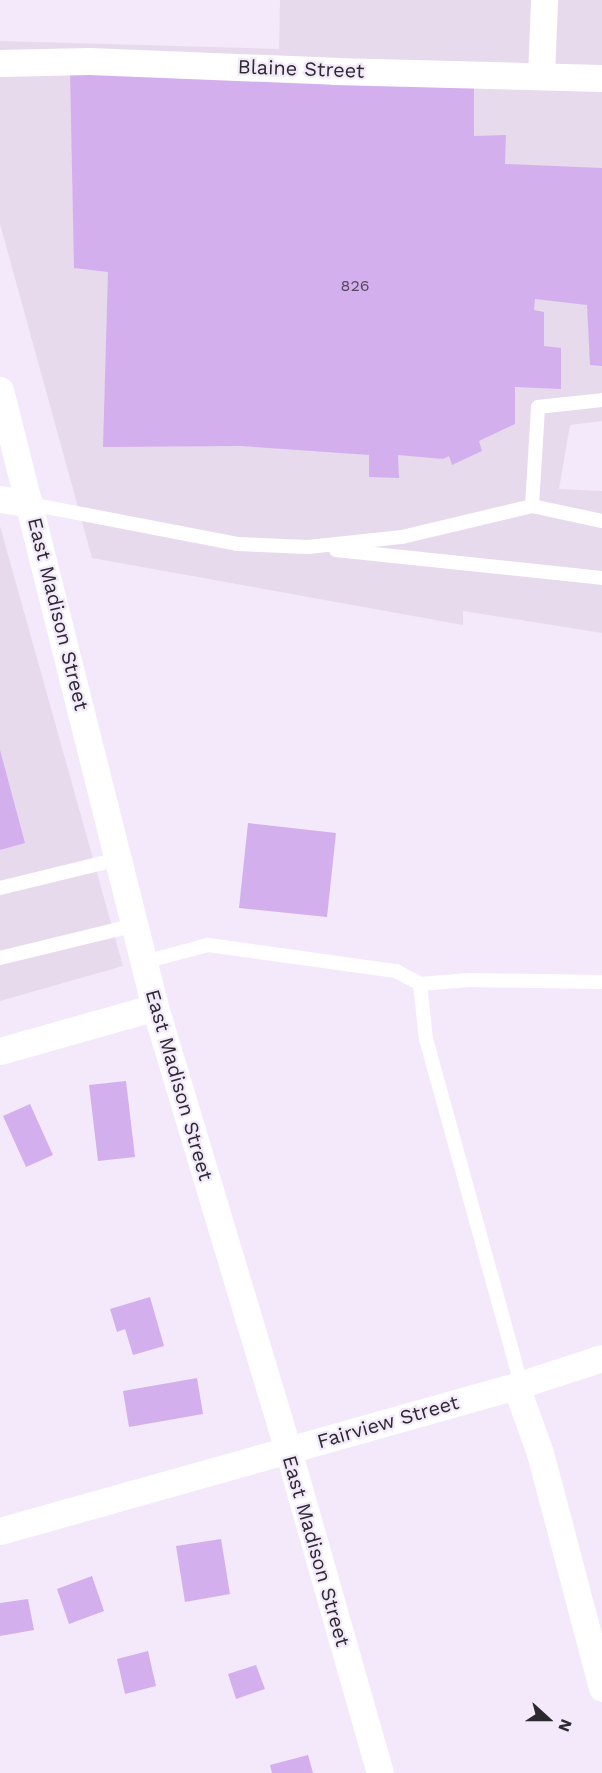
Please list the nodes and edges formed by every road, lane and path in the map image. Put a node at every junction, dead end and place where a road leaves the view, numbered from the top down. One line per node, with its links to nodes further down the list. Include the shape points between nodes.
1 (544, 0): 3 (street)
2 (0, 63): 3 (street, Blaine Street, via 89,61)
3 (541, 75): 4 (street, Blaine Street)
4 (602, 78)
5 (0, 390): 8 (street, East Madison Street)
6 (602, 399): 9 (lane, via 538,407)
7 (0, 499): 8 (street)
8 (30, 504): 11 (lane, via 237,544); 13 (street, East Madison Street)
9 (532, 506): 10 (lane); 11 (lane, via 402,537)
10 (602, 521)
11 (307, 547): 12 (lane)
12 (602, 578)
13 (119, 859): 14 (lane); 15 (street, East Madison Street)
14 (0, 888)
15 (135, 925): 16 (lane); 17 (street, East Madison Street)
16 (0, 958)
17 (144, 962): 19 (lane, via 208,945 396,971); 20 (street, East Madison Street)
18 (602, 982): 19 (lane, via 469,980)
19 (420, 984): 23 (lane, via 426,1039)
20 (155, 1007): 21 (street); 24 (street, East Madison Street)
21 (0, 1050)
22 (602, 1358): 23 (street, Fairview Street)
23 (519, 1385): 24 (street, Fairview Street); 26 (street)
24 (288, 1450): 25 (street, Fairview Street); 27 (street, East Madison Street)
25 (0, 1531)
26 (602, 1688)
27 (380, 1773)

